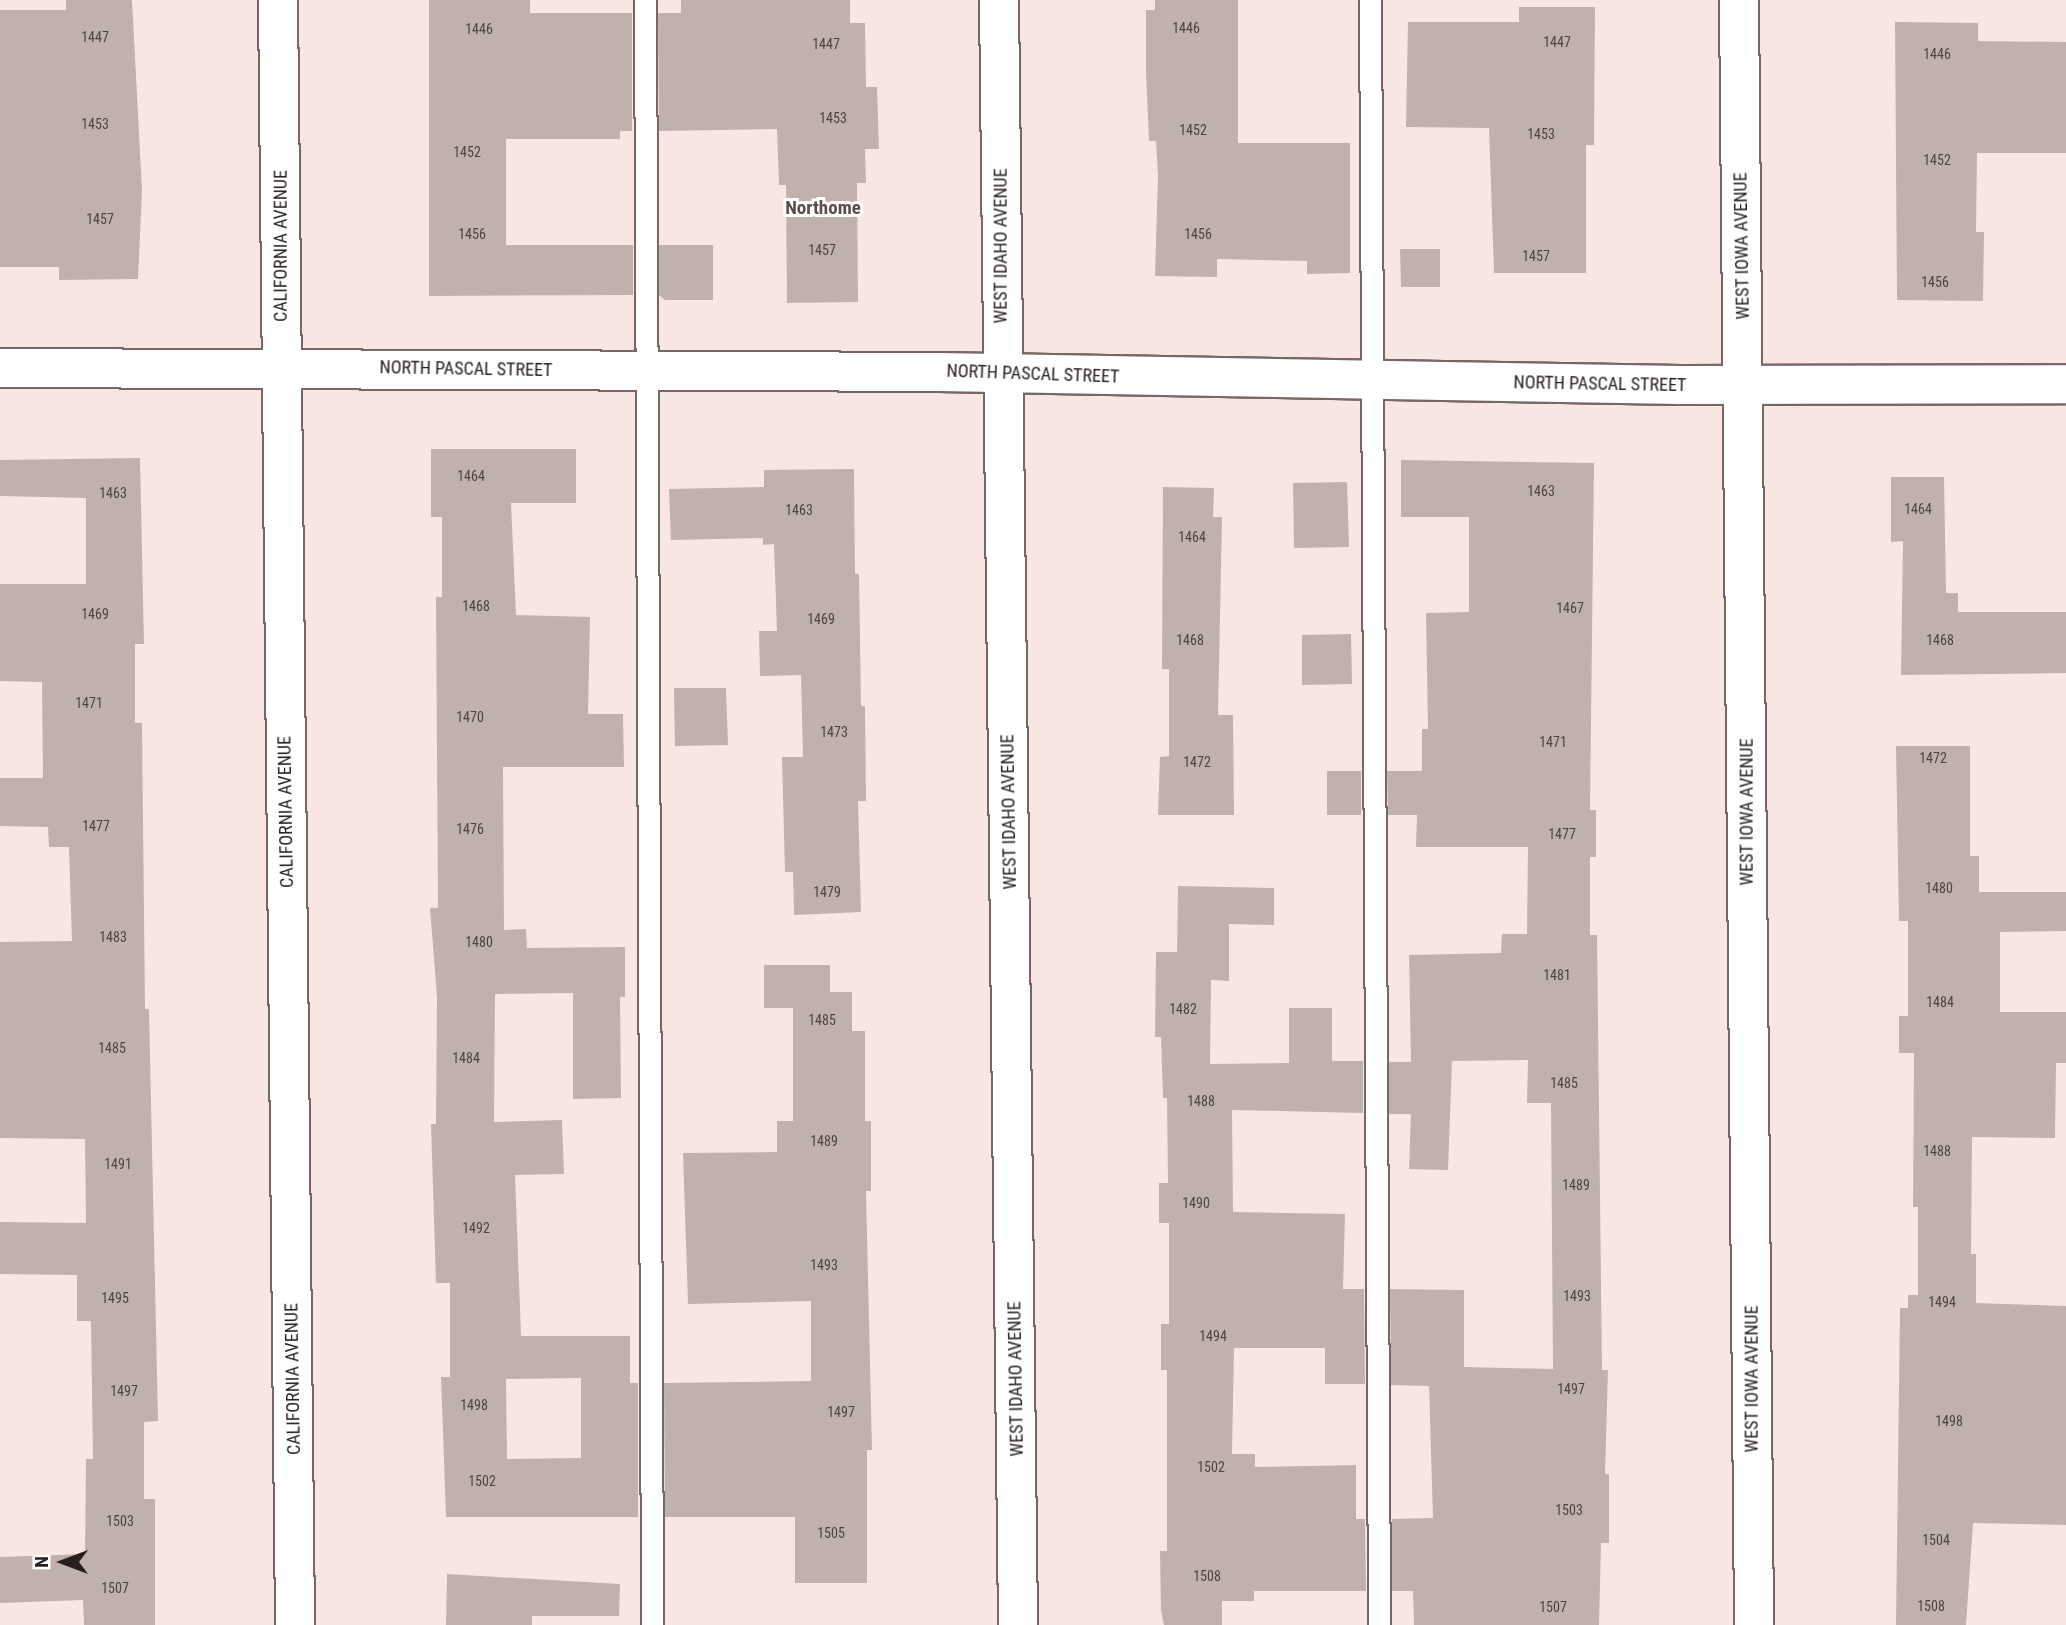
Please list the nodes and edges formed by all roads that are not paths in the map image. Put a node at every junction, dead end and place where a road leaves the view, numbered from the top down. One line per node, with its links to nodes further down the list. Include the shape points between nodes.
1 (278, 0): 7 (street, CALIFORNIA AVENUE)
2 (645, 0): 8 (lane)
3 (999, 0): 9 (street, WEST IDAHO AVENUE)
4 (1370, 0): 10 (lane)
5 (1739, 0): 11 (street, WEST IOWA AVENUE)
6 (0, 368): 7 (street, NORTH PASCAL STREET)
7 (281, 369): 8 (street, NORTH PASCAL STREET); 13 (street, CALIFORNIA AVENUE)
8 (648, 372): 9 (street, NORTH PASCAL STREET); 14 (lane)
9 (1002, 374): 10 (street, NORTH PASCAL STREET); 15 (street, WEST IDAHO AVENUE)
10 (1374, 380): 11 (street, NORTH PASCAL STREET); 16 (lane)
11 (1742, 384): 12 (street, NORTH PASCAL STREET); 17 (street, WEST IOWA AVENUE)
12 (2066, 384)
13 (295, 1625)
14 (652, 1625)
15 (1018, 1625)
16 (1379, 1625)
17 (1754, 1625)

